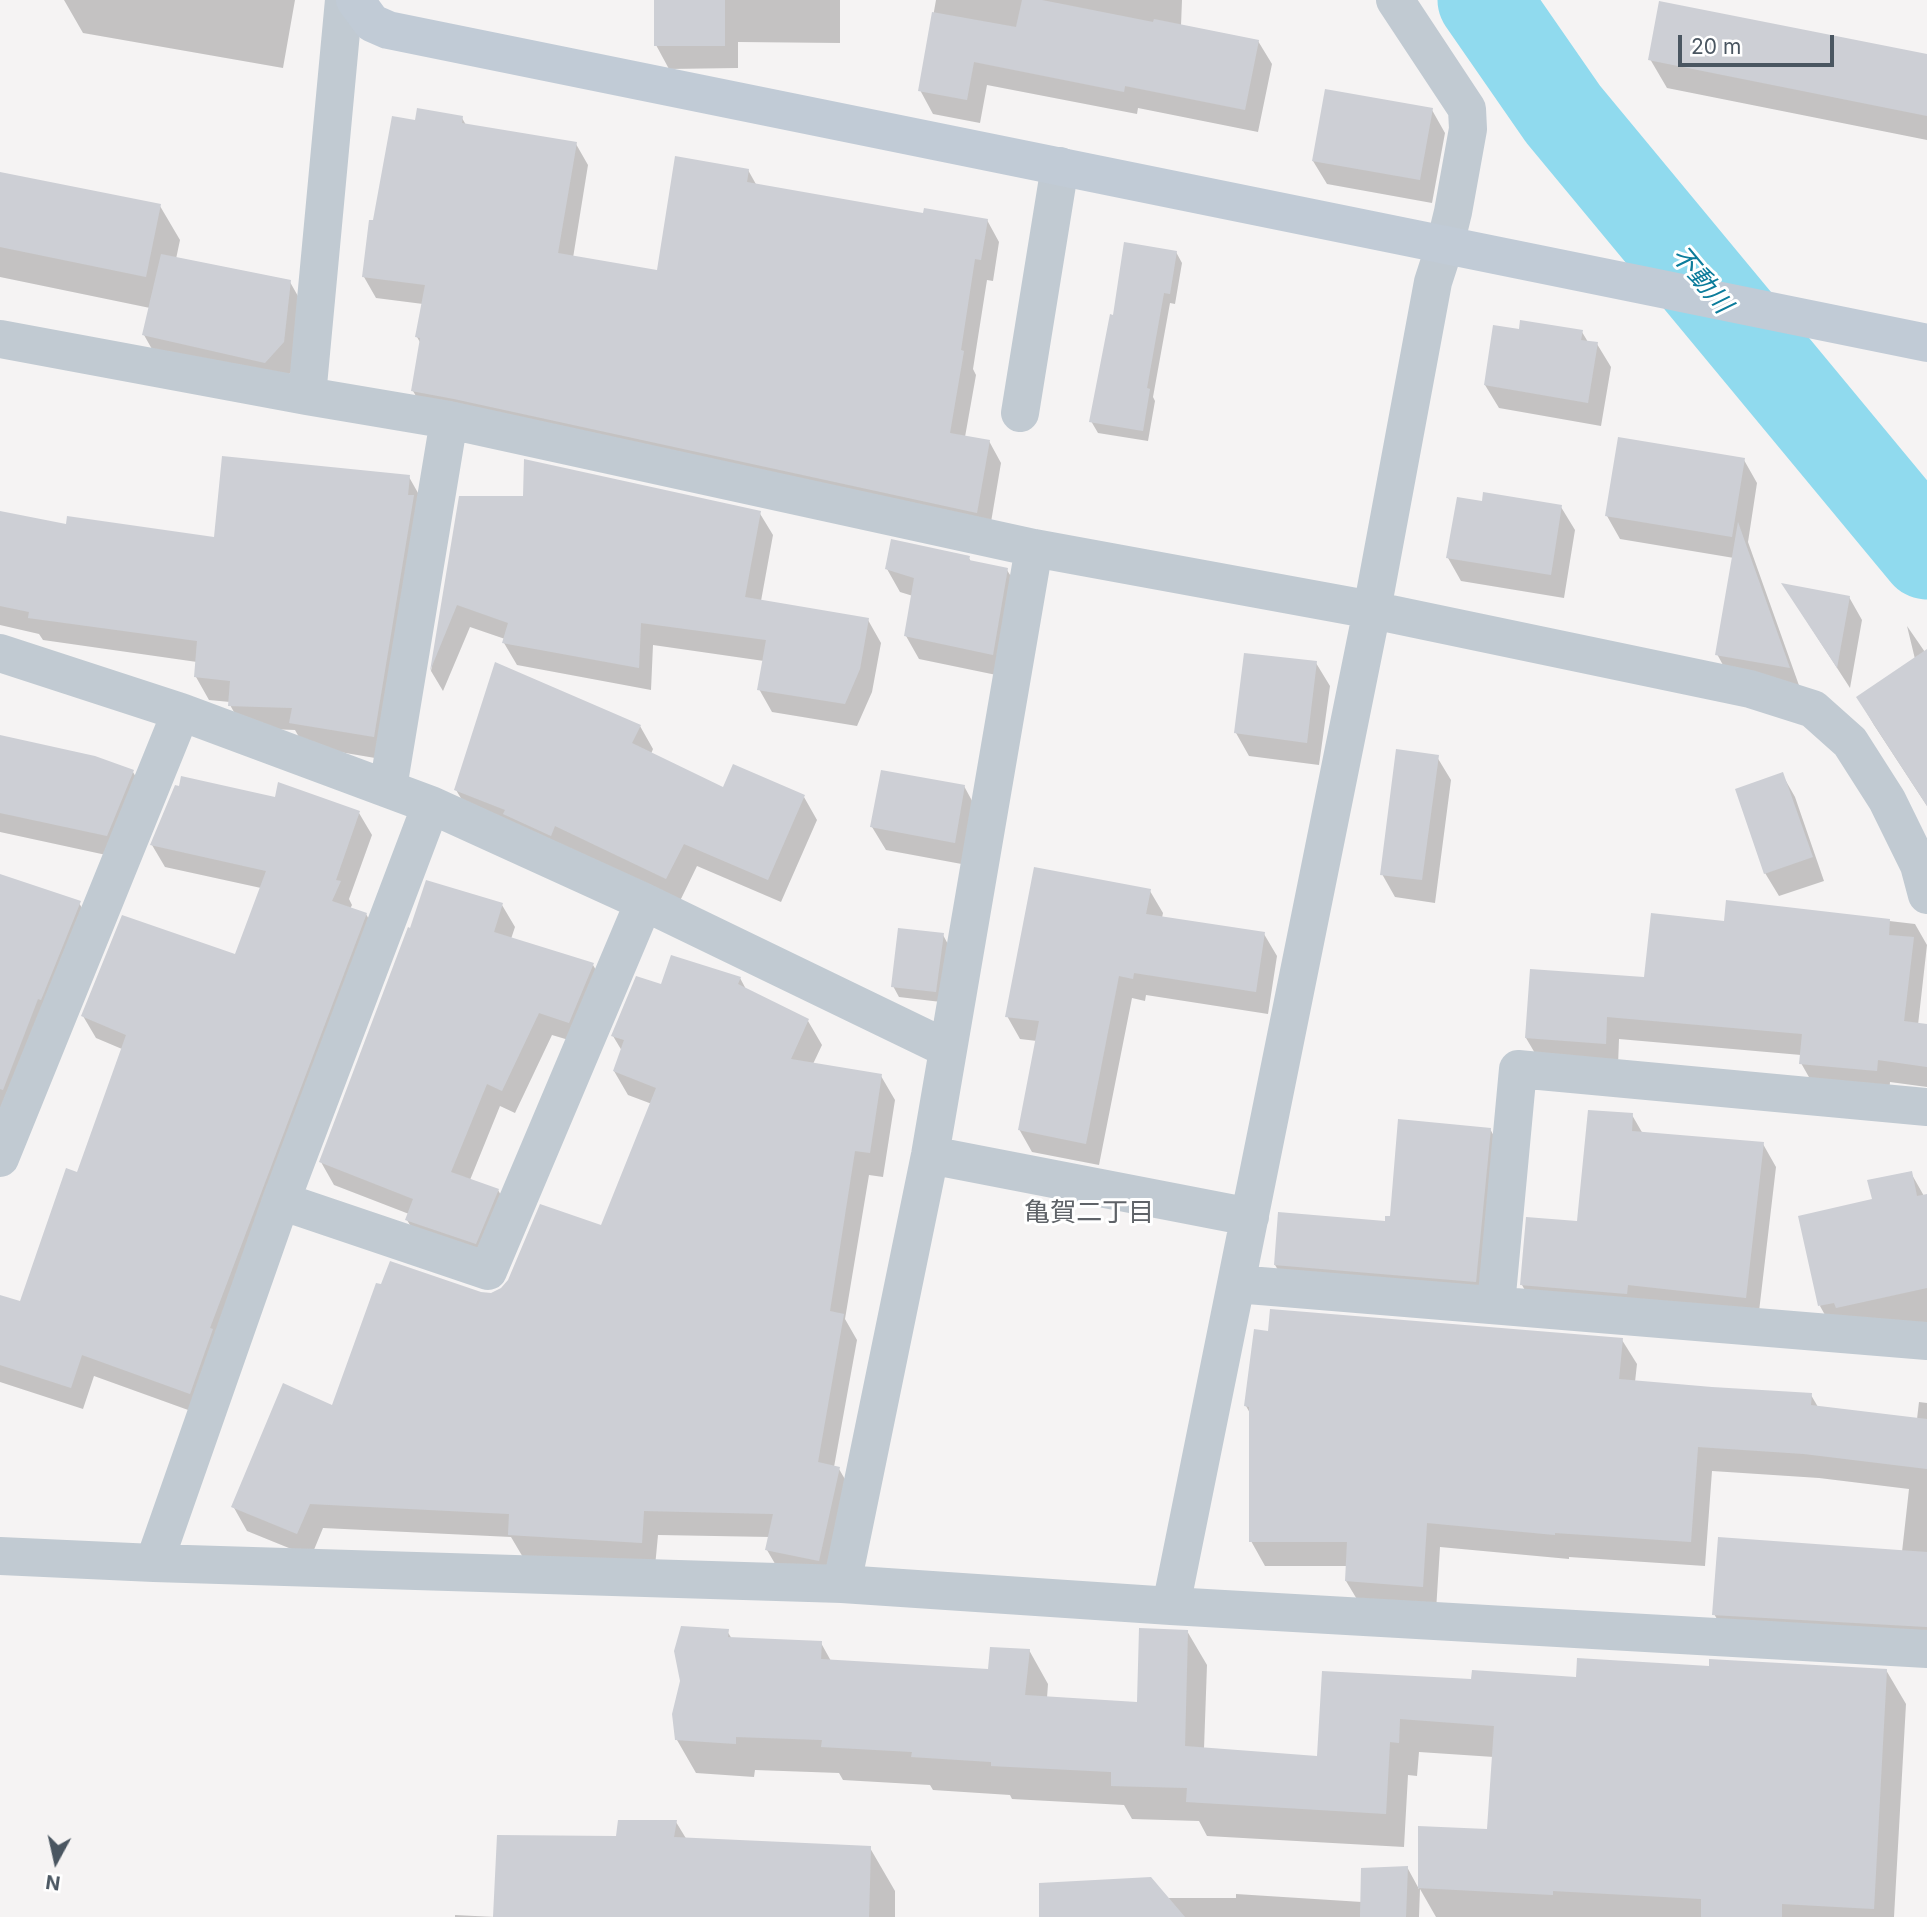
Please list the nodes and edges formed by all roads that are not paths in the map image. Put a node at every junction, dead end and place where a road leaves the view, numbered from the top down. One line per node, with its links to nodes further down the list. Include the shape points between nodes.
1 (344, 0): 8 (street)
2 (355, 0): 4 (street, via 372,23 388,30)
3 (1395, 0): 5 (street, via 1467,109 1468,129)
4 (1060, 166): 5 (street); 9 (street)
5 (1445, 245): 7 (street); 12 (street, via 1433,282)
6 (0, 339): 8 (street)
7 (1927, 343)
8 (307, 396): 10 (street)
9 (1020, 413)
10 (449, 420): 11 (street); 15 (street)
11 (1034, 548): 12 (street); 19 (street)
12 (1372, 610): 17 (street, via 1750,689 1813,709 1850,742 1887,800 1919,865); 24 (street)
13 (0, 653): 14 (street)
14 (181, 712): 15 (street); 22 (street)
15 (388, 788): 16 (street)
16 (430, 804): 18 (street); 23 (street)
17 (1927, 895)
18 (644, 902): 19 (street); 23 (street, via 488,1271)
19 (948, 1049): 21 (street)
20 (1927, 1107): 26 (street, via 1518,1069)
21 (930, 1156): 24 (street); 30 (street)
22 (0, 1158)
23 (281, 1201): 29 (street)
24 (1250, 1217): 25 (street)
25 (1236, 1284): 26 (street); 31 (street)
26 (1496, 1305): 27 (street)
27 (1927, 1341)
28 (0, 1556): 29 (street)
29 (153, 1563): 30 (street)
30 (842, 1584): 31 (street)
31 (1171, 1606): 32 (street)
32 (1927, 1649)

